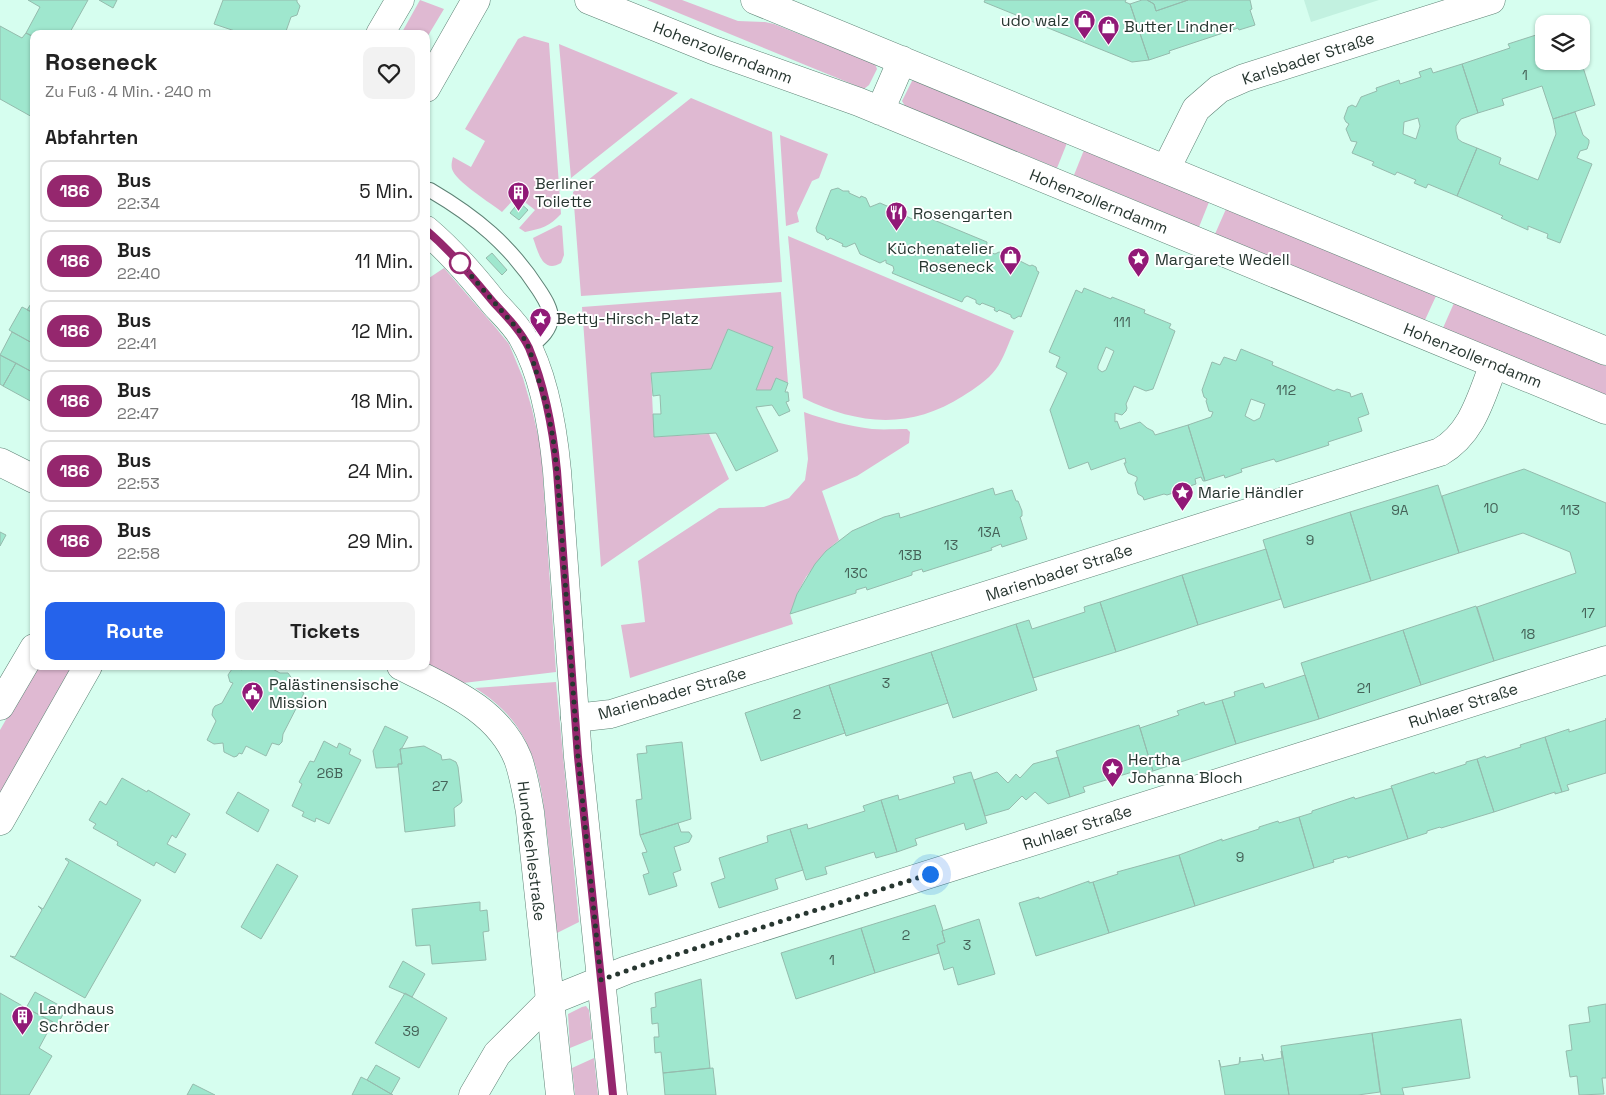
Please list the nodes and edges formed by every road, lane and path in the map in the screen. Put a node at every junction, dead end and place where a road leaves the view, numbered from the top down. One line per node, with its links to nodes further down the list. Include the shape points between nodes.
1 (400, 0): 6 (main road)
2 (476, 0): 8 (main road)
3 (589, 0): 9 (main road, Hohenzollerndamm, via 713,50)
4 (755, 0): 7 (main road)
5 (1491, 0): 10 (main road, Karlsbader Straße, via 1219,88 1196,109)
6 (382, 30)
7 (902, 60): 9 (main road); 10 (main road)
8 (430, 81)
9 (880, 111): 15 (main road, Hohenzollerndamm)
10 (1166, 169): 14 (main road)
11 (430, 190): 13 (lane, via 482,224 516,257 530,277 548,307 551,319 544,334)
12 (430, 234): 13 (main road, via 521,333)
13 (529, 348): 24 (main road, via 547,407 555,449)
14 (1606, 351)
15 (1494, 364): 16 (main road, Hohenzollerndamm); 24 (main road, Marienbader Straße, via 1471,422 1453,444 1440,452 611,714)
16 (1606, 410)
17 (0, 462): 18 (main road)
18 (30, 477)
19 (30, 655): 23 (main road)
20 (1606, 660): 26 (main road, Ruhlaer Straße)
21 (86, 670): 25 (main road)
22 (408, 670): 27 (main road, Hundekehlestraße, via 483,712 503,733 518,759 530,812)
23 (0, 706)
24 (575, 718): 26 (main road)
25 (0, 821)
26 (601, 980): 27 (main road, Ruhlaer Straße); 30 (main road)
27 (550, 1001): 28 (main road, via 498,1054); 29 (main road, Hundekehlestraße)
28 (474, 1095)
29 (560, 1095)
30 (613, 1095)

